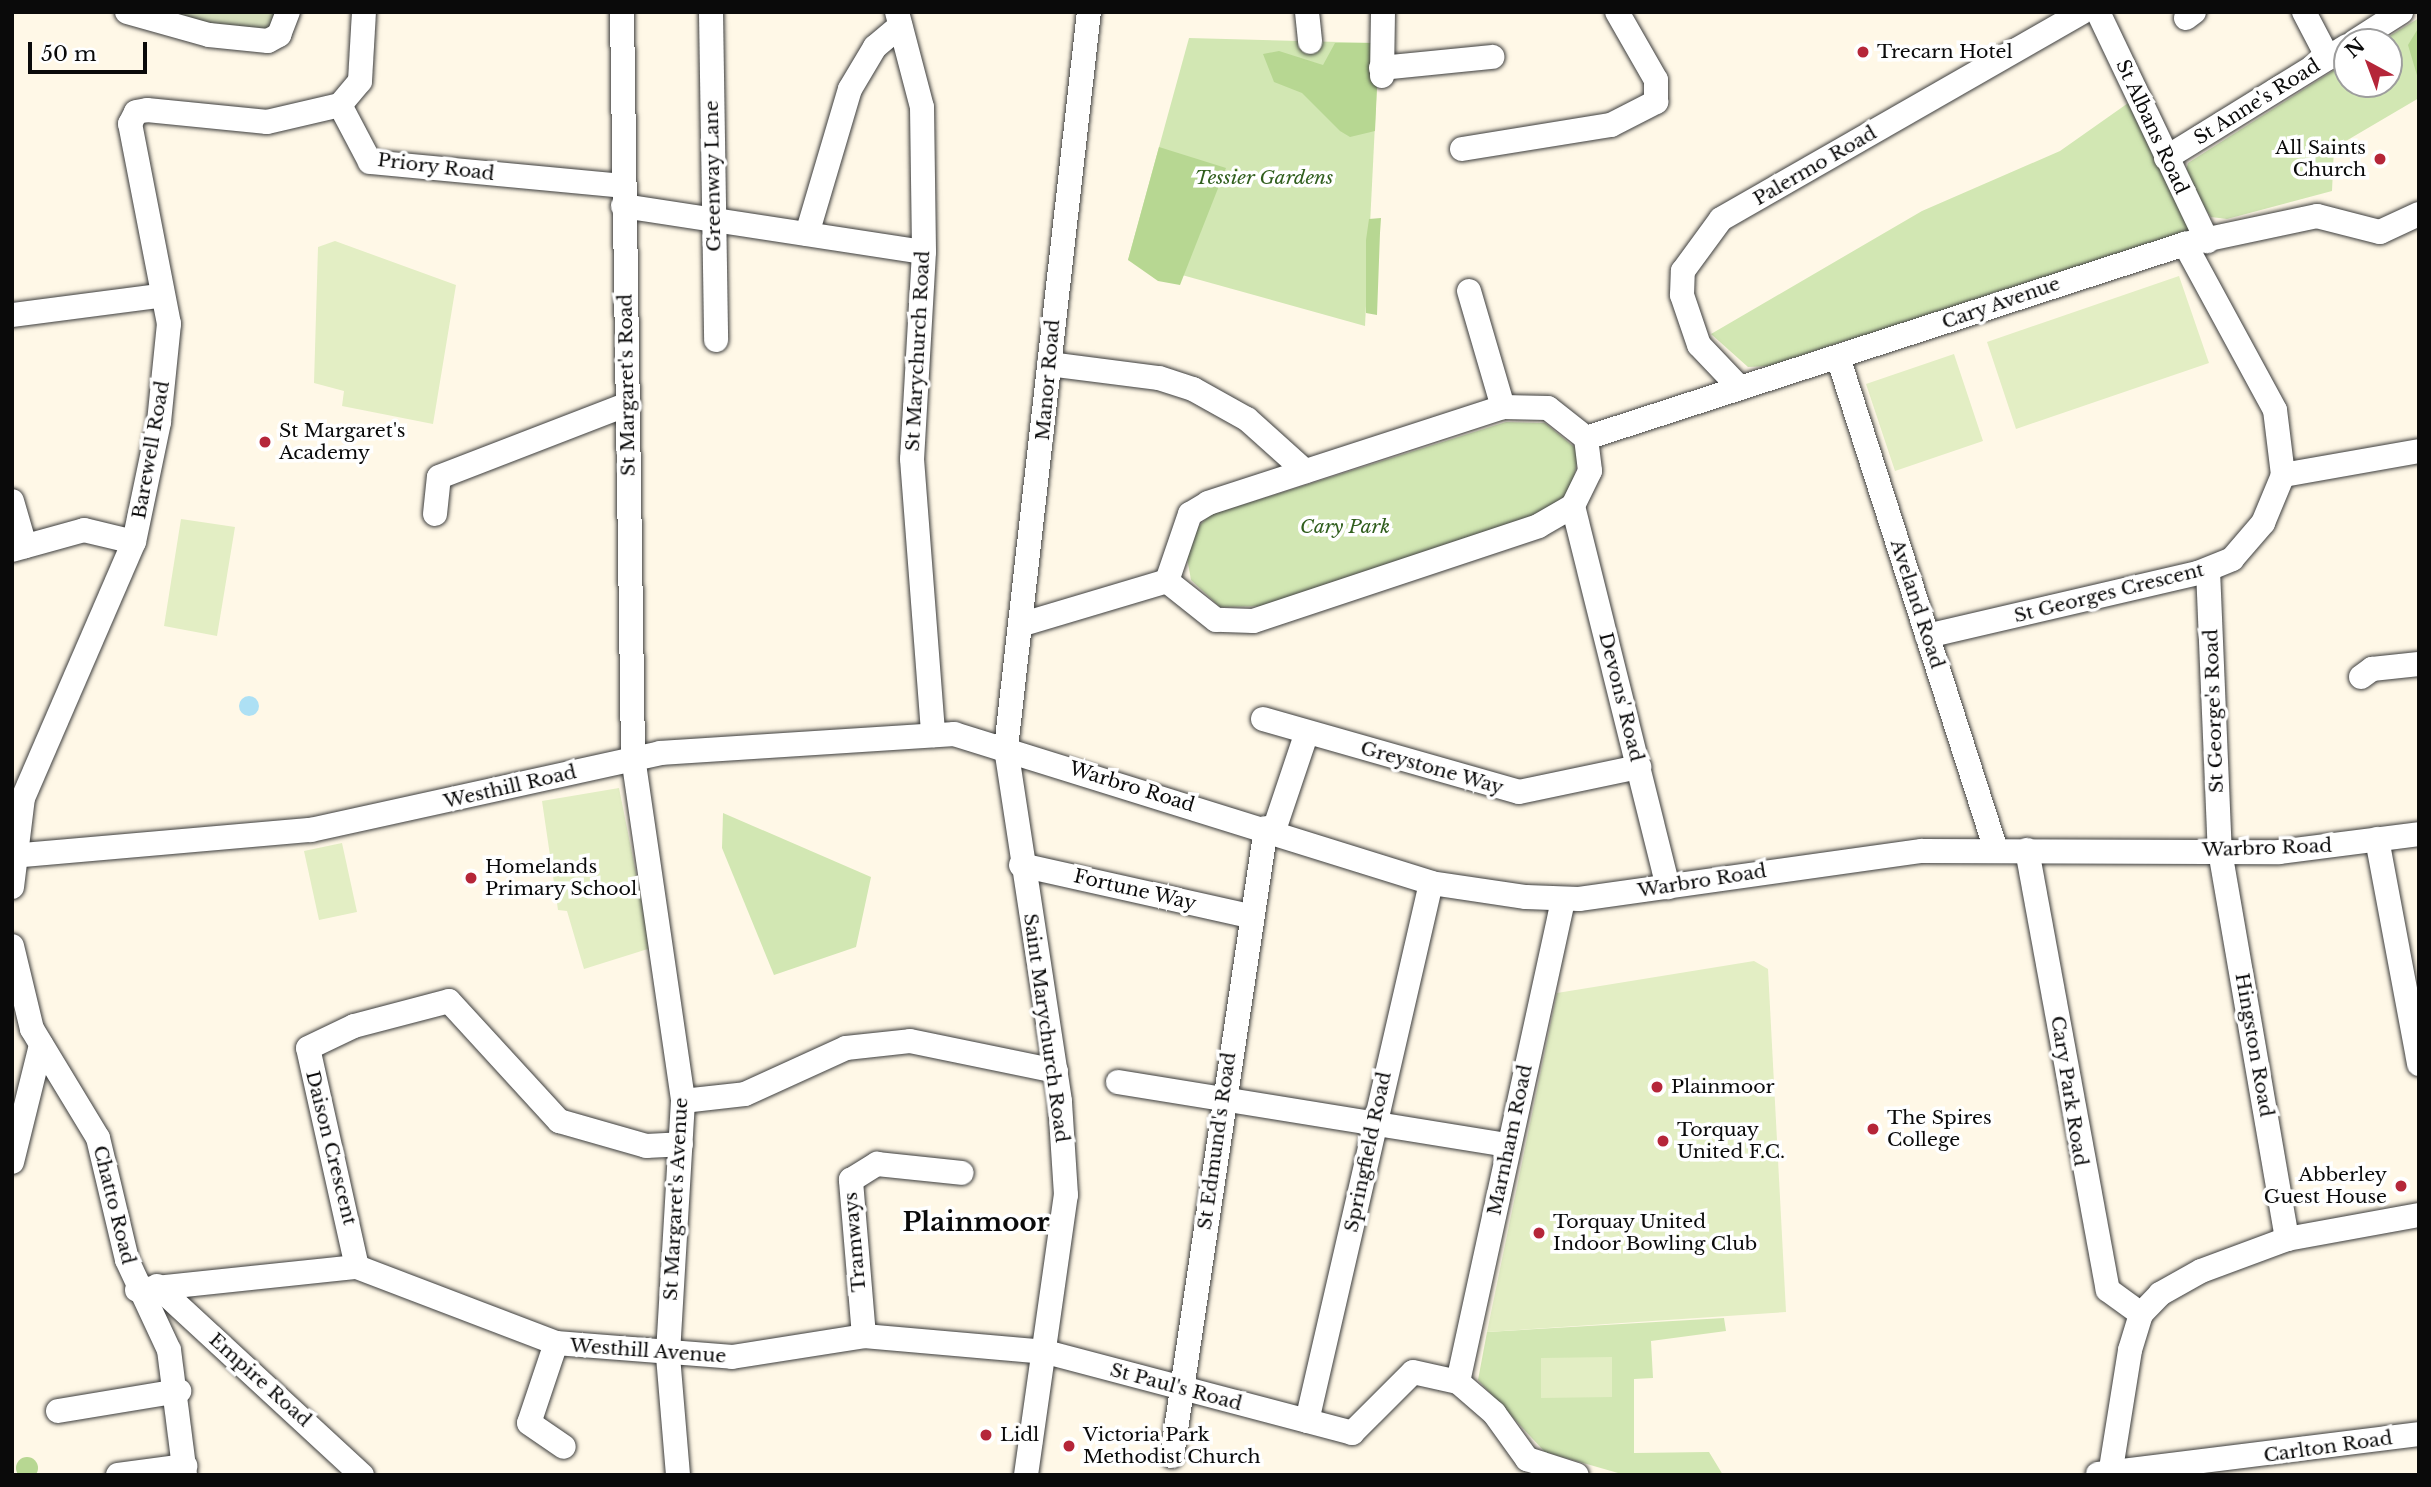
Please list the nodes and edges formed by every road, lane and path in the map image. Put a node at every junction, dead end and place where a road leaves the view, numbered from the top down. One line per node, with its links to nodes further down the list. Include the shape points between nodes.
1 (127, 12): 2 (street, via 209,36 268,41 279,35)
2 (288, 12)
3 (364, 12): 20 (street, via 360,81)
4 (622, 12): 23 (street, St Margaret's Road)
5 (711, 12): 25 (street, Greenway Lane)
6 (1089, 12): 34 (street, Manor Road)
7 (1307, 12): 16 (street)
8 (1383, 12): 19 (street, via 1382,72)
9 (1617, 12): 21 (street, via 1656,80 1656,102 1611,125)
10 (2082, 12): 35 (street, Palermo Road, via 1721,219 1688,262 1682,295 1699,345)
11 (2098, 12): 22 (street, St Albans Road)
12 (2304, 12): 17 (street)
13 (2401, 12): 15 (street)
14 (898, 19): 26 (street, via 850,89); 28 (street, St Marychurch Road, via 922,107)
15 (2376, 28)
16 (1310, 42)
17 (2333, 47)
18 (2333, 54): 22 (street, St Anne's Road)
19 (1492, 57)
20 (340, 105): 23 (street, Priory Road, via 370,162); 30 (street, Barewell Road, via 267,122 136,112 131,148)
21 (1462, 149)
22 (2166, 158): 27 (street, St Albans Road)
23 (624, 196): 25 (street, Priory Road); 36 (street, St Margaret's Road)
24 (2419, 214): 27 (street, Cary Avenue, via 2380,232 2316,216)
25 (713, 221): 26 (street, Priory Road); 32 (street, Greenway Lane)
26 (807, 234): 28 (street, Priory Road)
27 (2196, 243): 33 (street, Cary Avenue); 41 (street, via 2274,410)
28 (925, 252): 55 (street, St Marychurch Road, via 912,459)
29 (1469, 290): 37 (street)
30 (159, 296): 31 (street); 45 (street, Barewell Road, via 169,324 162,402)
31 (12, 315)
32 (716, 340)
33 (1838, 358): 35 (street, Cary Avenue); 50 (street, Aveland Road)
34 (1049, 364): 40 (street, via 1148,376 1193,389 1247,419); 49 (street, Manor Road)
35 (1740, 388): 38 (street, Cary Avenue)
36 (628, 404): 44 (street, via 439,477); 57 (street, St Margaret's Road)
37 (1503, 407): 38 (street, via 1548,408); 40 (street)
38 (1586, 438): 43 (street, via 1590,471)
39 (2419, 451): 41 (street)
40 (1305, 471): 48 (street, via 1190,514)
41 (2283, 475): 47 (street, St Georges Crescent, via 2248,542)
42 (12, 501): 46 (street)
43 (1573, 506): 48 (street, via 1527,530 1254,621 1216,620); 58 (street, Devons' Road)
44 (435, 514)
45 (134, 542): 46 (street, via 84,530); 65 (street, Barewell Road, via 23,798)
46 (18, 548)
47 (2208, 570): 50 (street, St Georges Crescent); 64 (street, St George's Road)
48 (1167, 581): 49 (street)
49 (1023, 624): 56 (street, Manor Road)
50 (1927, 636): 62 (street, Aveland Road)
51 (2419, 664): 52 (street, via 2372,670)
52 (2361, 677)
53 (1263, 719): 54 (street, Greystone Way)
54 (1307, 732): 58 (street, Greystone Way, via 1519,792); 59 (street)
55 (933, 735): 56 (street, Westhill Road, via 978,737); 57 (street, Westhill Road)
56 (1006, 748): 59 (street, Warbro Road); 66 (street, Saint Marychurch Road)
57 (633, 758): 65 (street, Westhill Road, via 311,830); 78 (street, St Margaret's Avenue)
58 (1639, 767): 69 (street, Devons' Road)
59 (1270, 829): 67 (street, Warbro Road); 71 (street, St Edmund's Road)
60 (2419, 834): 61 (street, Warbro Road)
61 (2377, 839): 64 (street, Warbro Road, via 2309,850); 74 (street)
62 (1996, 850): 63 (street, Warbro Road); 69 (street, Warbro Road, via 1922,851)
63 (2027, 850): 64 (street, Warbro Road); 88 (street, Cary Park Road, via 2108,1290)
64 (2220, 851): 85 (street, Hingston Road)
65 (13, 855): 68 (street)
66 (1021, 864): 71 (street, Fortune Way); 75 (street, Saint Marychurch Road)
67 (1431, 883): 70 (street, Warbro Road); 79 (street, Springfield Road)
68 (12, 887)
69 (1668, 887): 70 (street, Warbro Road)
70 (1563, 899): 81 (street, Marnham Road)
71 (1248, 916): 77 (street, St Edmund's Road)
72 (12, 946): 73 (street, Chatto Road)
73 (41, 1045): 82 (street); 87 (street, Chatto Road, via 98,1138)
74 (2419, 1064)
75 (1056, 1071): 78 (street, via 910,1041 846,1048 745,1094); 91 (street, Saint Marychurch Road, via 1066,1195)
76 (1118, 1082): 77 (street)
77 (1224, 1097): 79 (street); 94 (street, St Edmund's Road)
78 (683, 1101): 80 (street, St Margaret's Avenue)
79 (1379, 1121): 81 (street); 97 (street, Springfield Road)
80 (681, 1144): 86 (street, Daison Crescent, via 646,1146 559,1121 449,1001 354,1026 308,1048); 92 (street, St Margaret's Avenue)
81 (1509, 1145): 93 (street, Marnham Road)
82 (12, 1162)
83 (962, 1173): 89 (street, Tramways, via 877,1164 851,1180)
84 (2419, 1215): 85 (street)
85 (2287, 1239): 88 (street, via 2185,1278)
86 (357, 1267): 87 (street, Westhill Avenue); 90 (street, Westhill Avenue)
87 (147, 1288): 95 (street, Chatto Road); 105 (street, Empire Road)
88 (2141, 1314): 103 (street)
89 (863, 1336): 91 (street, Westhill Avenue); 92 (street, Westhill Avenue, via 761,1356)
90 (556, 1343): 92 (street, Westhill Avenue); 99 (street, via 529,1423)
91 (1046, 1352): 94 (street, St Paul's Road); 107 (street, Saint Marychurch Road)
92 (668, 1356): 106 (street, St Margaret's Avenue)
93 (1458, 1382): 97 (street, St Paul's Road, via 1413,1372 1352,1433); 101 (street, via 1494,1413)
94 (1181, 1389): 97 (street, St Paul's Road); 100 (street, St Edmund's Road)
95 (179, 1391): 96 (street); 102 (street, Chatto Road)
96 (58, 1411)
97 (1307, 1421)
98 (2419, 1434): 103 (street, Carlton Road)
99 (564, 1447)
100 (1172, 1456)
101 (1523, 1467): 108 (street)
102 (185, 1470): 104 (street)
103 (2106, 1473)
104 (118, 1475)
105 (362, 1475)
106 (678, 1475)
107 (1026, 1475)
108 (1577, 1475)

